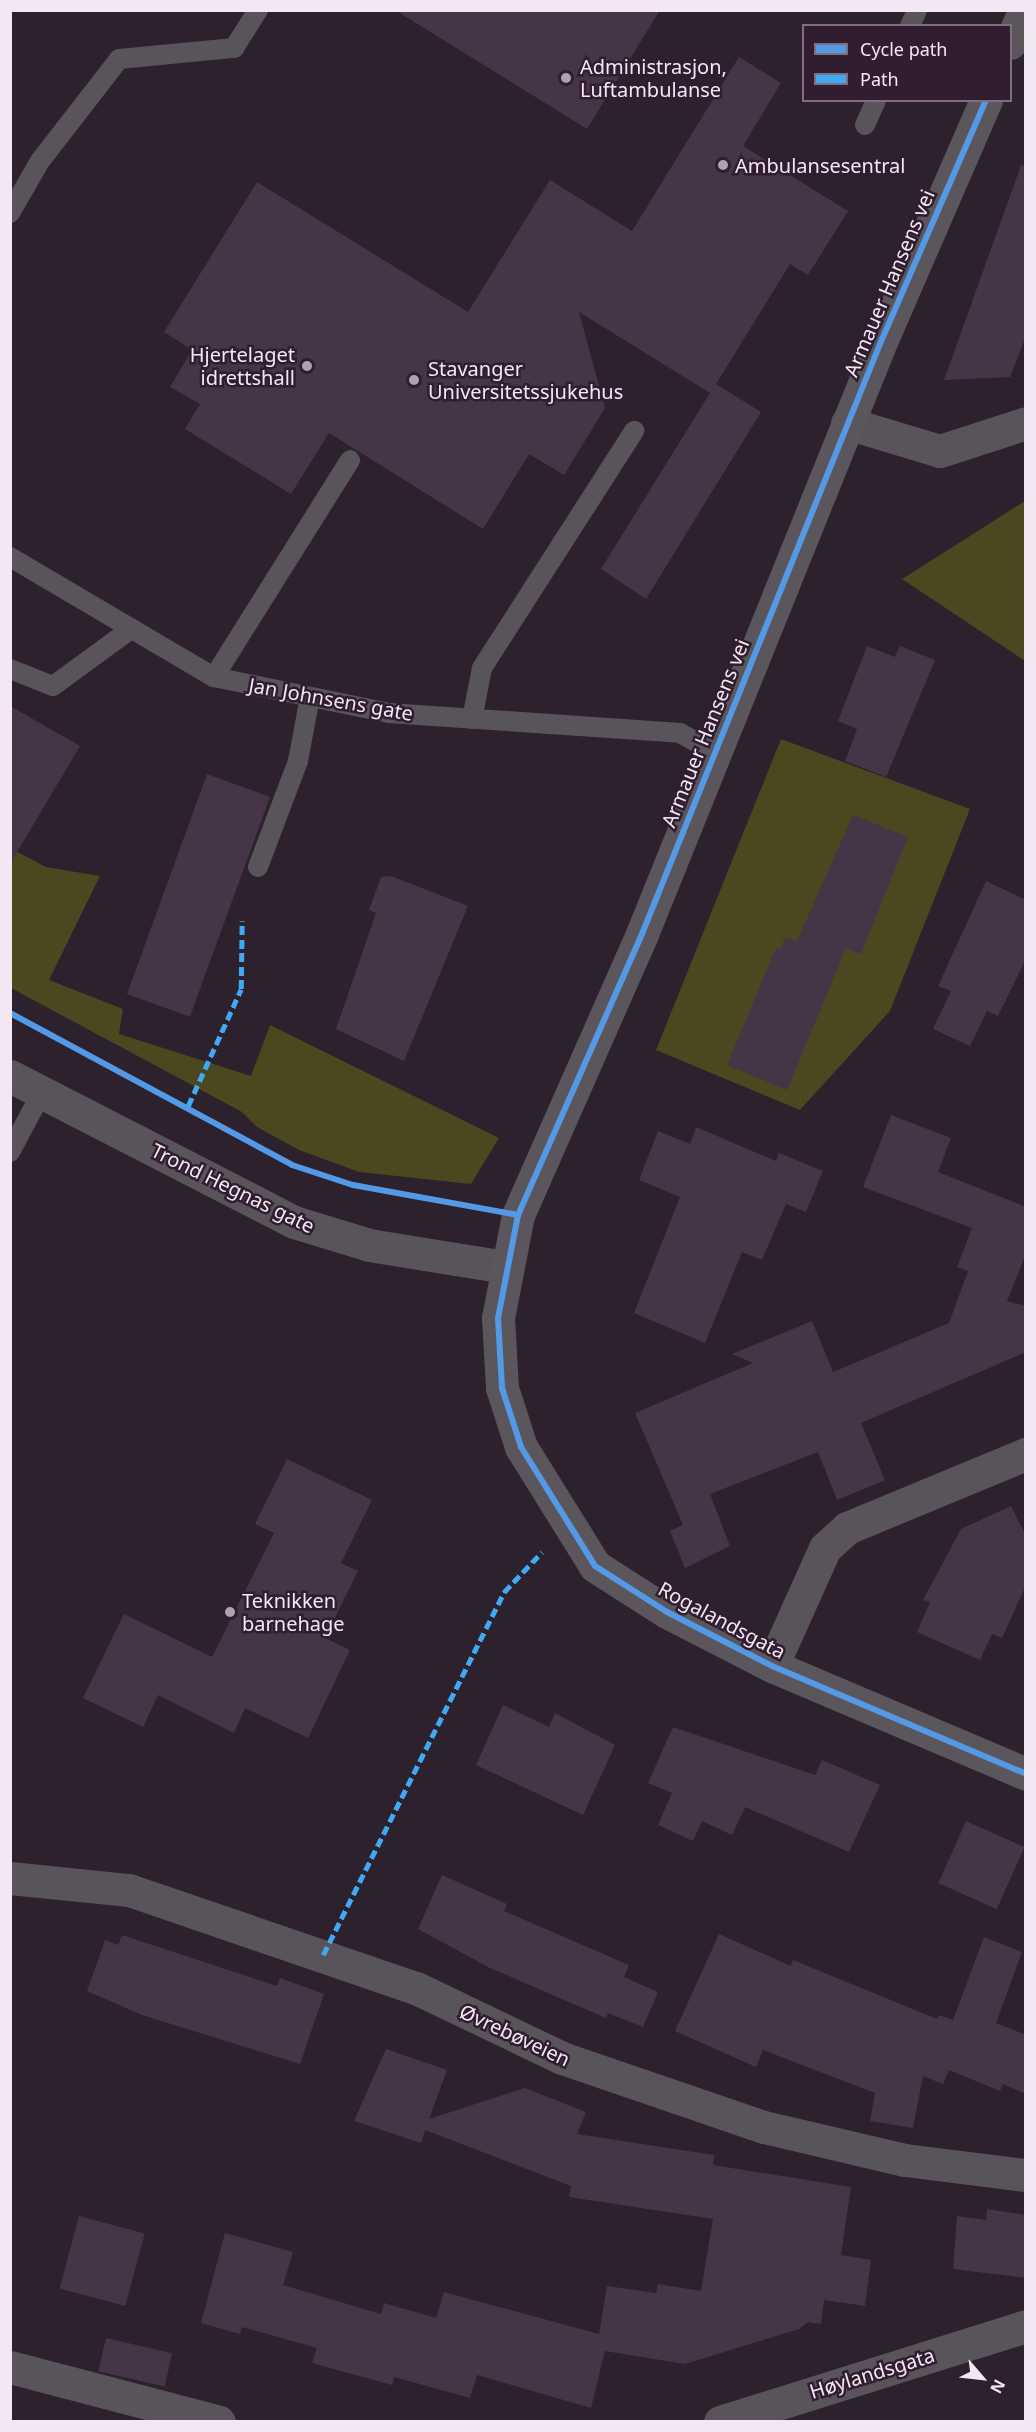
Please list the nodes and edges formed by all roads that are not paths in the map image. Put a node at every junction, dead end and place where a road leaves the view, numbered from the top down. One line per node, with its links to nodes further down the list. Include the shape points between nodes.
1 (258, 10): 9 (lane, via 234,48 119,59 40,161)
2 (917, 10): 4 (lane)
3 (1025, 10): 5 (street)
4 (911, 24)
5 (1012, 41)
6 (875, 102): 8 (lane)
7 (985, 102): 10 (street, Armauer Hansens vei)
8 (865, 125)
9 (10, 213)
10 (847, 423): 11 (street, via 940,452); 20 (street, Armauer Hansens vei)
11 (1026, 423)
12 (634, 431): 19 (lane, via 482,668)
13 (350, 460): 17 (lane)
14 (10, 557): 15 (lane, Jan Johnsens gate)
15 (131, 629): 16 (lane, via 53,686); 17 (lane, Jan Johnsens gate)
16 (10, 669)
17 (214, 677): 18 (lane, Jan Johnsens gate)
18 (310, 697): 19 (lane, Jan Johnsens gate, via 389,713); 21 (lane, via 298,761)
19 (472, 719): 20 (lane, Jan Johnsens gate, via 680,734)
20 (716, 753): 25 (street, Armauer Hansens vei, via 518,1215)
21 (258, 867)
22 (10, 1076): 23 (street, Trond Hegnas gate)
23 (42, 1092): 24 (lane); 25 (street, Trond Hegnas gate, via 294,1222 369,1245)
24 (10, 1152)
25 (505, 1267): 26 (street, Armauer Hansens vei, via 498,1318)
26 (501, 1388): 28 (street, Rogalandsgata, via 521,1447 595,1566 667,1612)
27 (1026, 1454): 28 (street, via 847,1528 822,1554)
28 (772, 1666): 29 (street, Rogalandsgata)
29 (1026, 1774)
30 (10, 1878): 31 (street, Øvrebøveien, via 129,1890 416,1988 562,2058 764,2127 905,2160)
31 (1026, 2175)
32 (1026, 2326): 35 (street, Høylandsgata)
33 (10, 2367): 34 (street)
34 (219, 2421)
35 (720, 2421)

